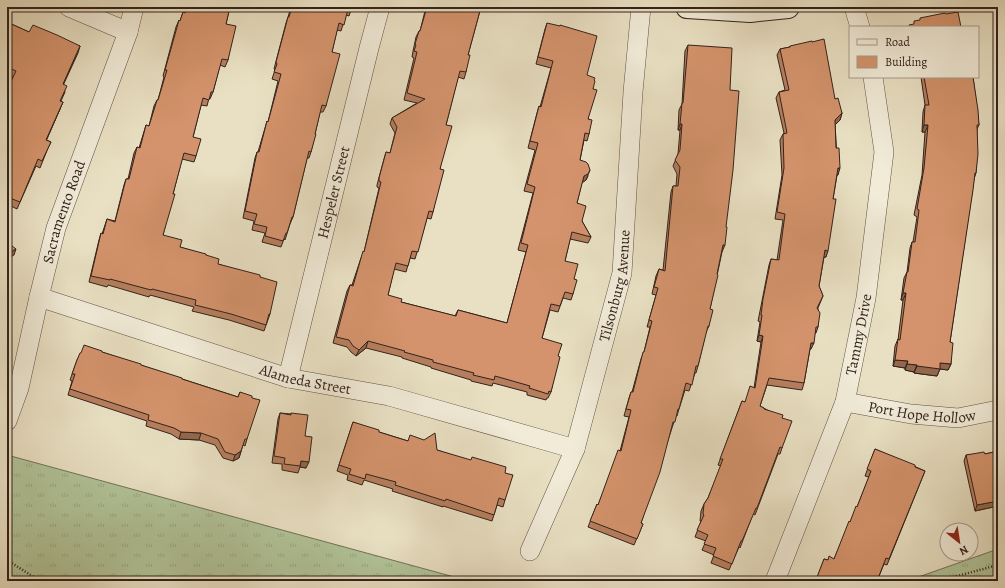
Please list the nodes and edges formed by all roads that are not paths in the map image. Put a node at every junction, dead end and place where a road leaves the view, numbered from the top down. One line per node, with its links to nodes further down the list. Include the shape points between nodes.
1 (69, 7): 9 (street)
2 (134, 7): 9 (street, Sacramento Road)
3 (380, 7): 12 (street, Hespeler Street)
4 (642, 7): 16 (street, Tilsonburg Avenue, via 633,92 622,273)
5 (687, 7): 6 (street, via 750,11)
6 (788, 7)
7 (854, 7): 8 (street)
8 (860, 26)
9 (128, 32): 11 (street, Sacramento Road, via 56,228)
10 (873, 78): 13 (street, Tammy Drive, via 884,152 866,298)
11 (39, 297): 12 (street, Alameda Street); 15 (street, Sacramento Road, via 19,388)
12 (288, 378): 16 (street, Alameda Street, via 389,396)
13 (845, 402): 14 (street, Port Hope Hollow, via 911,414 958,418); 18 (street, Tammy Drive)
14 (998, 410)
15 (7, 421)
16 (575, 449): 17 (street, Tilsonburg Avenue)
17 (530, 551)
18 (775, 581)

